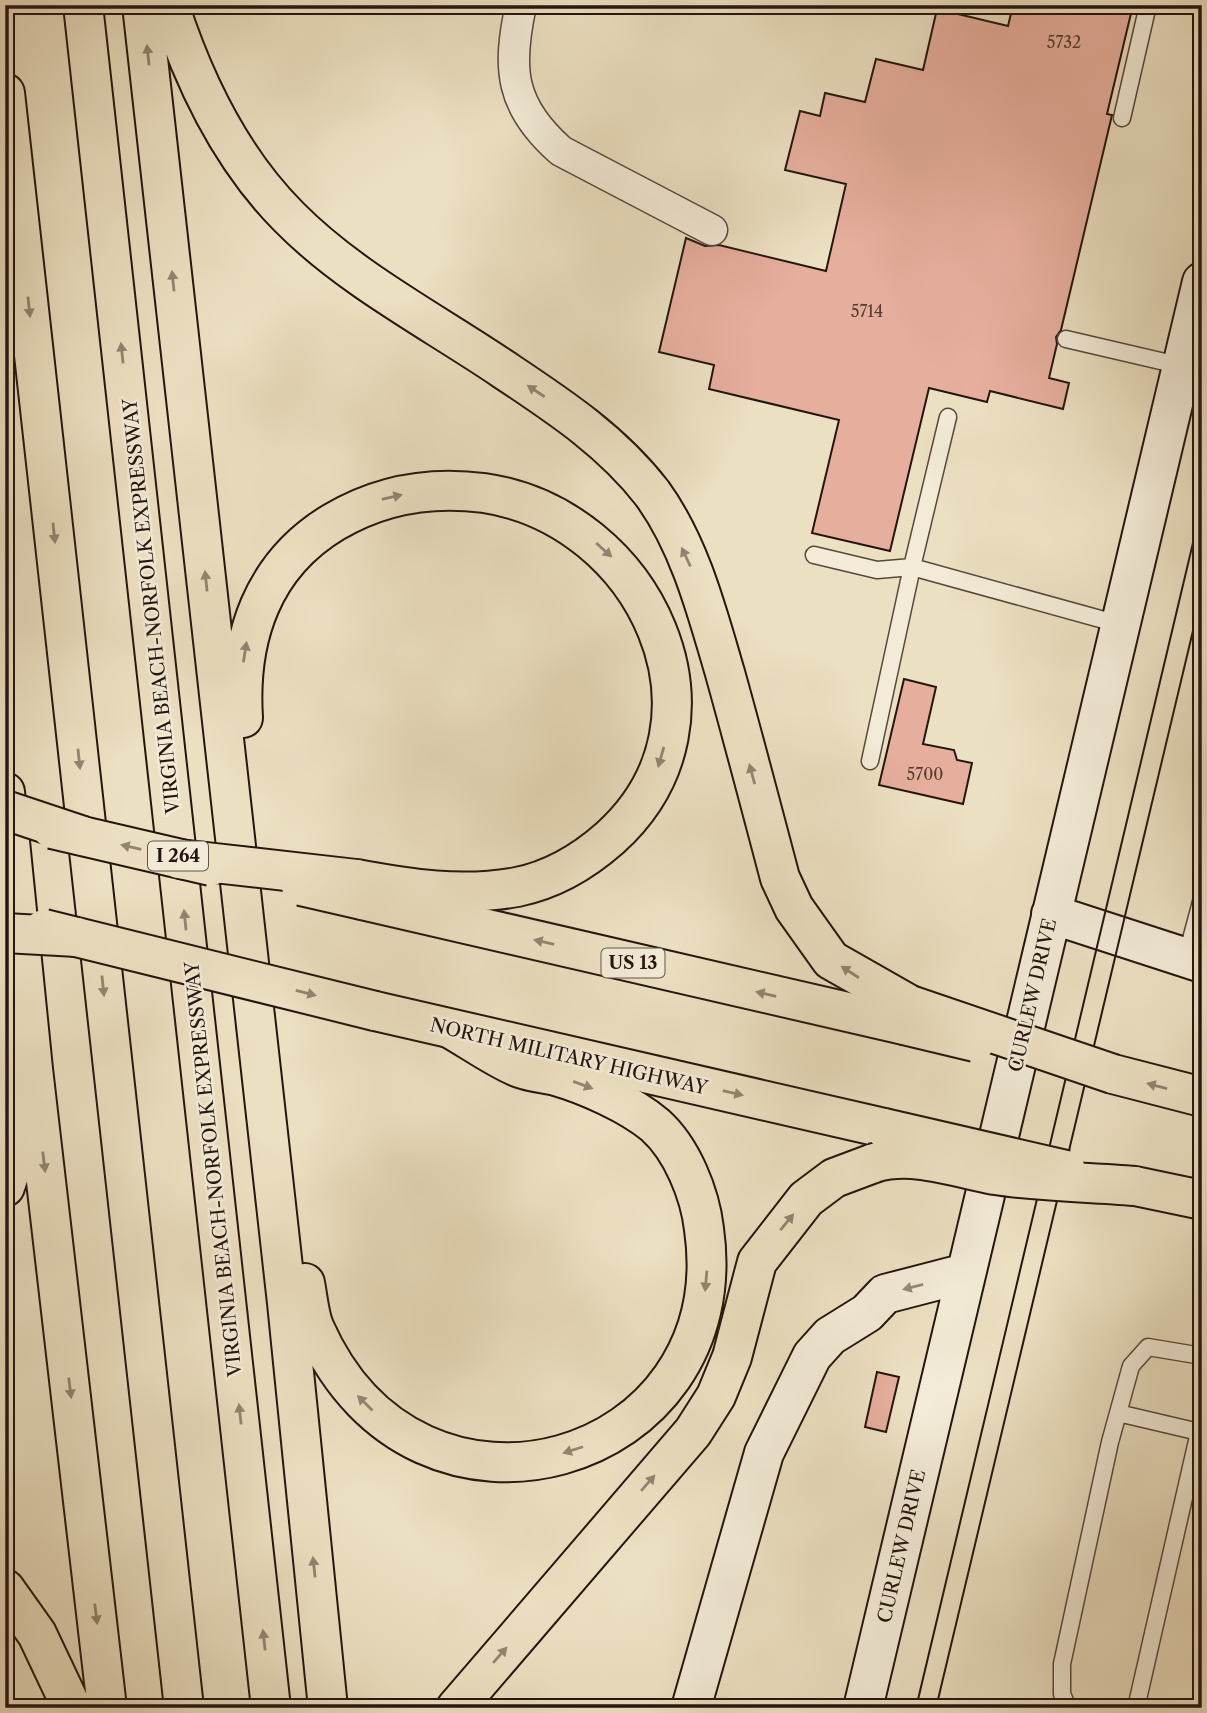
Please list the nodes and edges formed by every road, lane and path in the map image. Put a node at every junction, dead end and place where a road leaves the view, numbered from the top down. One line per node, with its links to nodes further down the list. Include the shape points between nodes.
1 (83, 5): 45 (main road, VIRGINIA BEACH-NORFOLK EXPRESSWAY / I 264, one-way to 1)
2 (142, 5): 28 (main road, one-way to 2)
3 (169, 5): 30 (main road, one-way to 3, via 831,960 794,908 780,878 702,592 653,495 583,422 395,299 289,217 244,162 207,102)
4 (520, 5): 8 (street, via 512,46 513,79 524,110 540,133 561,151)
5 (1148, 5): 7 (lane)
6 (5, 93): 44 (main road, one-way to 44)
7 (1122, 118)
8 (712, 230)
9 (1202, 282): 11 (street, CURLEW DRIVE)
10 (1066, 339): 11 (lane)
11 (1182, 366): 15 (street, CURLEW DRIVE)
12 (948, 417): 14 (lane)
13 (814, 555): 14 (lane, via 877,570)
14 (912, 567): 15 (lane); 16 (lane)
15 (1122, 625): 24 (street, CURLEW DRIVE)
16 (870, 761)
17 (5, 792): 21 (main road)
18 (5, 810): 20 (main road, bridge)
19 (5, 818): 20 (main road, bridge)
20 (83, 836): 22 (main road, one-way to 20, bridge, via 179,859)
21 (15, 875): 35 (main road, via 12,1074 16,1133); 43 (main road, one-way to 43)
22 (359, 890): 28 (main road, one-way to 22, via 243,665 259,602 276,573 294,552 353,511 388,497 432,490 507,497 543,509 605,550 649,609 663,641 671,704 668,732 644,798 623,826 590,855 552,876 518,887); 30 (main road, US 13, one-way to 22)
23 (1202, 898): 29 (lane)
24 (1051, 914): 29 (street); 37 (street, CURLEW DRIVE)
25 (5, 919): 27 (main road, NORTH MILITARY HIGHWAY, bridge)
26 (5, 933): 27 (main road, bridge)
27 (77, 937): 31 (main road, NORTH MILITARY HIGHWAY, one-way to 31, bridge)
28 (246, 941): 33 (main road)
29 (1194, 960)
30 (907, 1015): 32 (main road, one-way to 30, bridge)
31 (451, 1029): 33 (main road, one-way to 33, via 517,1068 592,1088 655,1126 691,1180 702,1215 708,1251 706,1287 687,1350 644,1409 615,1432 582,1448 540,1461 470,1461 436,1452 404,1436 357,1395 314,1327); 34 (main road, NORTH MILITARY HIGHWAY, one-way to 34)
32 (1202, 1097)
33 (266, 1115): 46 (main road, one-way to 33)
34 (879, 1145): 36 (main road, bridge, via 885,1159 932,1162 997,1175 1135,1186); 47 (main road, one-way to 34, via 693,1432 716,1396 732,1357 757,1262 785,1222 806,1199)
35 (5, 1186)
36 (1187, 1197)
37 (963, 1289): 48 (street, via 886,1294 867,1313 830,1336 812,1356 764,1453); 49 (street, CURLEW DRIVE)
38 (1202, 1356): 39 (lane, via 1148,1347 1131,1366)
39 (1118, 1413): 40 (lane); 50 (lane, via 1062,1664 1062,1694)
40 (1200, 1432): 51 (lane)
41 (5, 1589): 42 (main road, via 37,1634)
42 (72, 1708)
43 (107, 1708)
44 (184, 1708)
45 (271, 1708)
46 (328, 1708)
47 (456, 1708)
48 (691, 1708)
49 (863, 1708)
50 (1068, 1708)
51 (1136, 1708)

